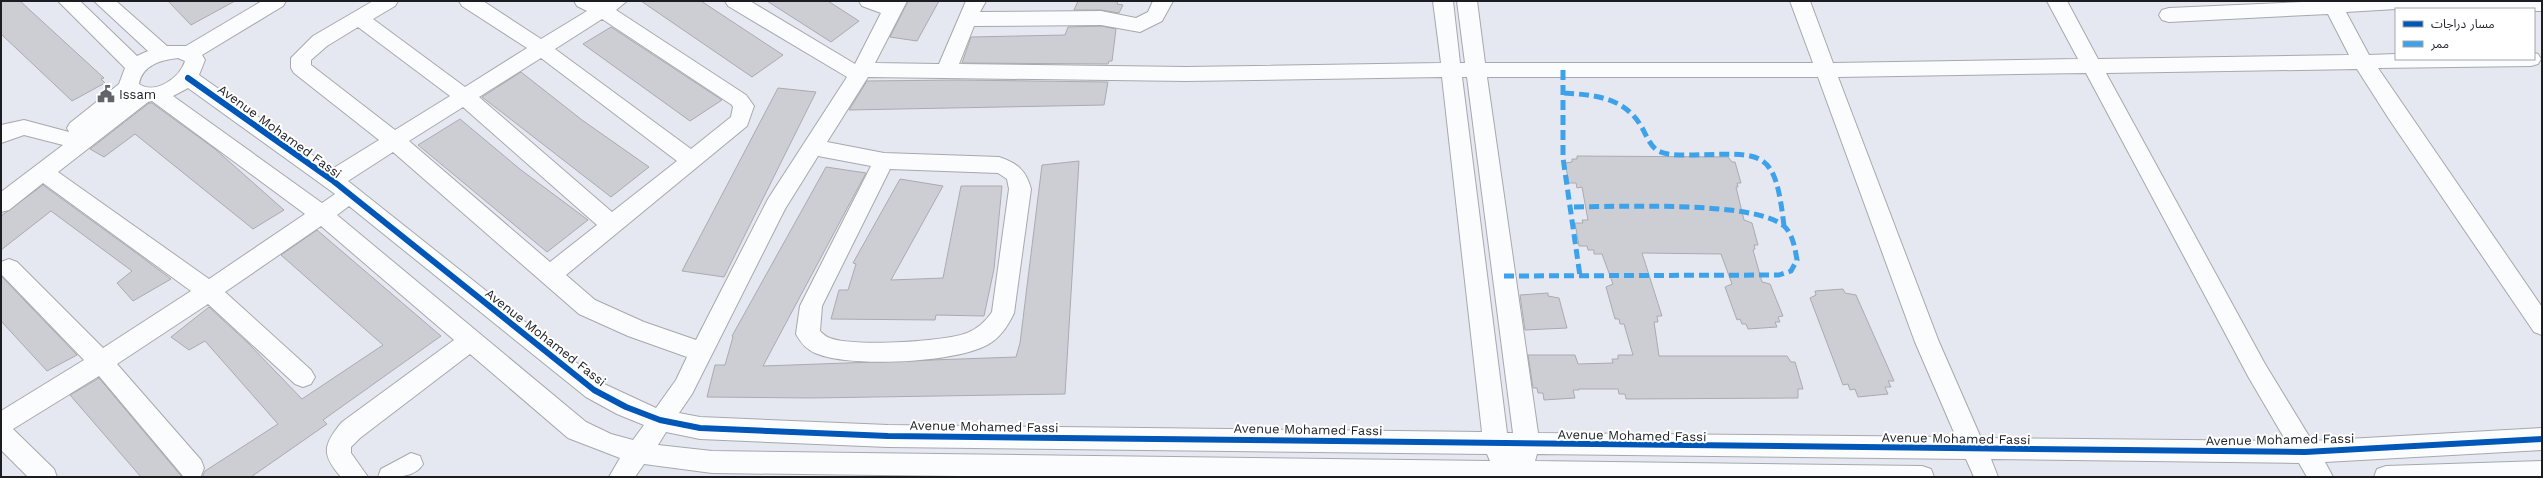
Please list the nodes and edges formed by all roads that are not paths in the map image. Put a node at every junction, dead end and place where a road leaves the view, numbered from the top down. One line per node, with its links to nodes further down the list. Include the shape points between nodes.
1 (68, 1): 27 (street)
2 (104, 1): 22 (street)
3 (276, 1): 23 (street)
4 (388, 1): 19 (street)
5 (469, 1): 21 (street)
6 (735, 1): 32 (street)
7 (869, 1): 16 (street)
8 (976, 1): 20 (street)
9 (1163, 1): 20 (street, via 1155,16 1140,25 1101,18)
10 (1443, 1): 28 (street)
11 (1467, 1): 29 (street)
12 (1800, 1): 30 (street)
13 (2057, 1): 26 (street)
14 (600, 4): 21 (street); 40 (street, via 636,32 739,100 744,106 740,121)
15 (2542, 4): 17 (street, via 2365,4)
16 (895, 5): 32 (street)
17 (2339, 7): 18 (street); 24 (street, via 2336,12 2338,18)
18 (2169, 14)
19 (359, 18): 35 (street); 38 (street, via 320,41 301,58 300,68)
20 (967, 19): 31 (street)
21 (542, 49): 35 (street); 40 (street)
22 (163, 53): 23 (street); 27 (street, via 148,58)
23 (189, 53): 33 (street, via 195,60)
24 (2362, 60): 25 (street); 26 (street); 51 (street)
25 (2395, 60)
26 (2092, 65): 30 (street); 64 (street, via 2222,308)
27 (136, 67): 34 (street, via 128,77)
28 (1452, 70): 29 (street); 31 (street, via 1186,74); 60 (street)
29 (1476, 70): 30 (street); 61 (street)
30 (1827, 70): 62 (street, via 1927,342)
31 (946, 72): 32 (street)
32 (860, 73): 39 (street)
33 (188, 78): 34 (street, via 174,88); 43 (street, Avenue Mohamed Fassi)
34 (142, 92): 37 (street); 42 (street); 46 (street)
35 (464, 96): 38 (street); 47 (street)
36 (1, 135): 37 (street, via 14,127 27,126)
37 (64, 138): 44 (street)
38 (395, 141): 43 (street); 49 (street)
39 (811, 147): 41 (street); 53 (street, via 776,205)
40 (691, 160): 47 (street)
41 (884, 161): 41 (street, via 999,165 1010,168 1018,179 1018,209 1003,313 997,325 973,341 958,347 937,350 853,350 829,348 814,342 808,334 811,306)
42 (43, 172): 45 (street); 50 (street)
43 (340, 187): 46 (street); 56 (street, Avenue Mohamed Fassi, via 594,390 626,407)
44 (1, 188)
45 (1, 204)
46 (321, 214): 50 (street); 52 (street)
47 (612, 225): 49 (street)
48 (9, 268): 54 (street)
49 (550, 275): 53 (street, via 587,306 636,329)
50 (210, 292): 54 (street); 55 (street)
51 (2542, 325)
52 (471, 340): 63 (street, via 578,430 611,446); 73 (street, via 351,430 339,444 339,457)
53 (701, 352): 56 (street, via 684,386)
54 (102, 363): 57 (street); 66 (street)
55 (303, 377)
56 (660, 420): 60 (street, Avenue Mohamed Fassi, via 700,428 888,436); 63 (street)
57 (1, 424)
58 (1, 434): 72 (street)
59 (2542, 439): 64 (street, Avenue Mohamed Fassi)
60 (1496, 444): 61 (street, Avenue Mohamed Fassi); 70 (street, via 1504,463)
61 (1527, 445): 62 (street, Avenue Mohamed Fassi); 70 (street)
62 (1974, 449): 64 (street, Avenue Mohamed Fassi); 77 (street)
63 (638, 452): 67 (street, via 712,462); 75 (street)
64 (2305, 452): 78 (street)
65 (411, 464): 74 (street)
66 (192, 468)
67 (1160, 472): 69 (street)
68 (2542, 472): 79 (street)
69 (1426, 474): 70 (street)
70 (1517, 474): 71 (street)
71 (1825, 476): 76 (street)
72 (44, 477)
73 (356, 477)
74 (390, 477)
75 (621, 477)
76 (1922, 477)
77 (1986, 477)
78 (2321, 477)
79 (2386, 477)

